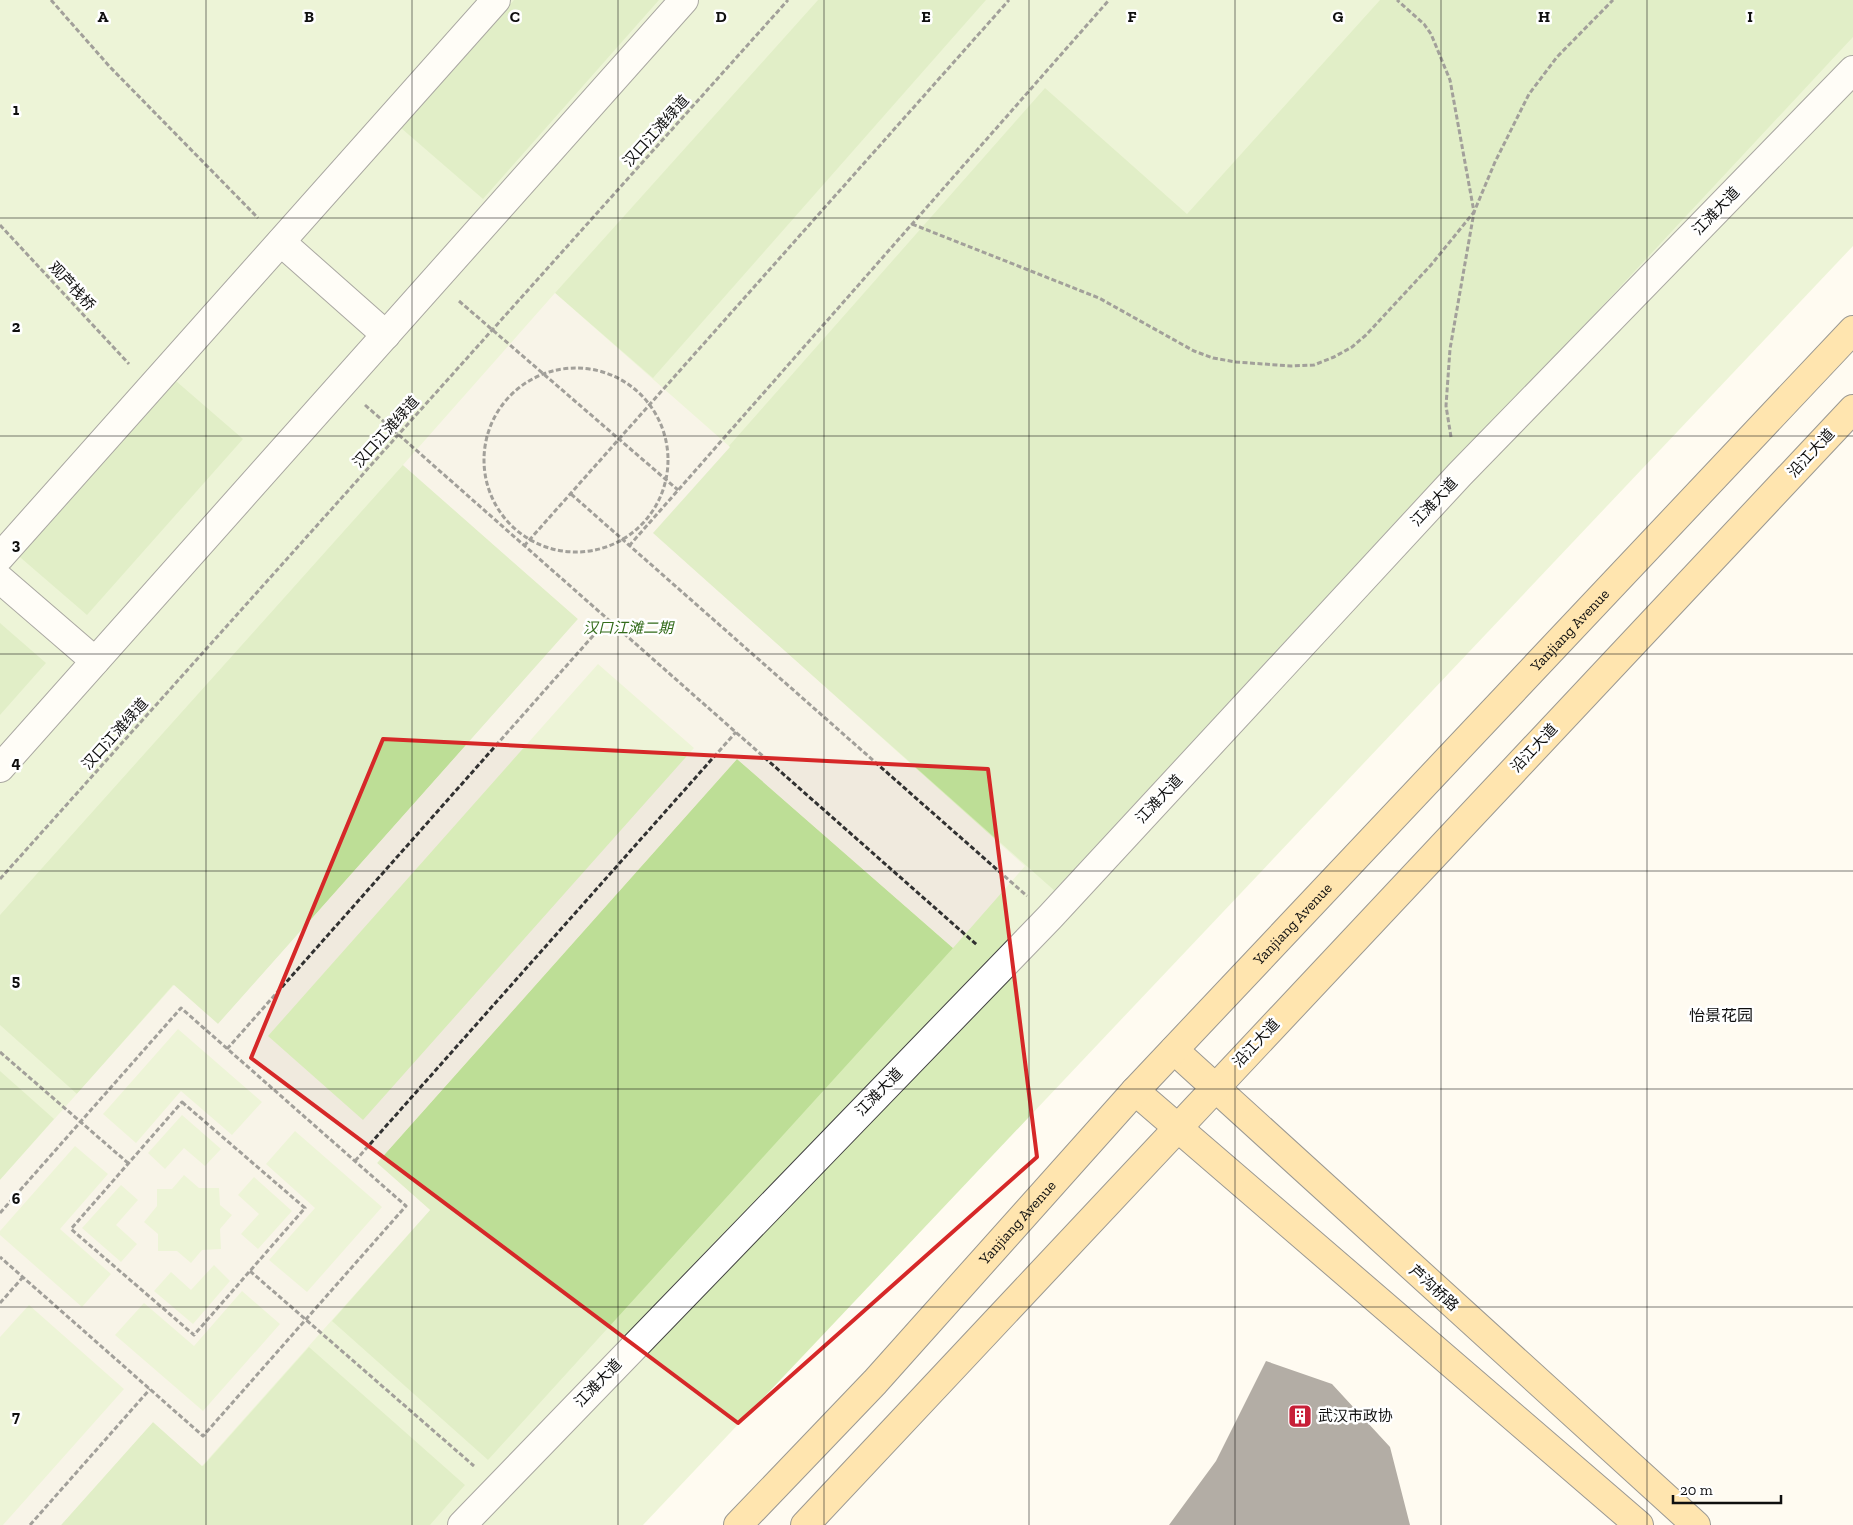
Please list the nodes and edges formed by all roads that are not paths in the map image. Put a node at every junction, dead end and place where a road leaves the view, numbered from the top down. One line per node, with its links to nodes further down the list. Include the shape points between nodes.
1 (496, 0): 4 (street)
2 (684, 0): 6 (street)
3 (1853, 70): 16 (street, 江滩大道, via 1460,474 1050,917)
4 (281, 242): 6 (street); 8 (street)
5 (1853, 330): 12 (main road, Yanjiang Avenue)
6 (386, 335): 10 (street)
7 (1853, 409): 13 (main road, 沿江大道)
8 (0, 557)
9 (0, 579): 10 (street)
10 (95, 661): 11 (street)
11 (0, 768)
12 (1174, 1050): 13 (main road, 芦沟桥路); 14 (main road, Yanjiang Avenue)
13 (1215, 1087): 15 (main road); 20 (main road, 芦沟桥路)
14 (1135, 1091): 15 (main road); 17 (main road, Yanjiang Avenue, via 875,1382)
15 (1177, 1130): 18 (main road); 19 (main road)
16 (462, 1525)
17 (738, 1525)
18 (806, 1525)
19 (1639, 1525)
20 (1696, 1525)

